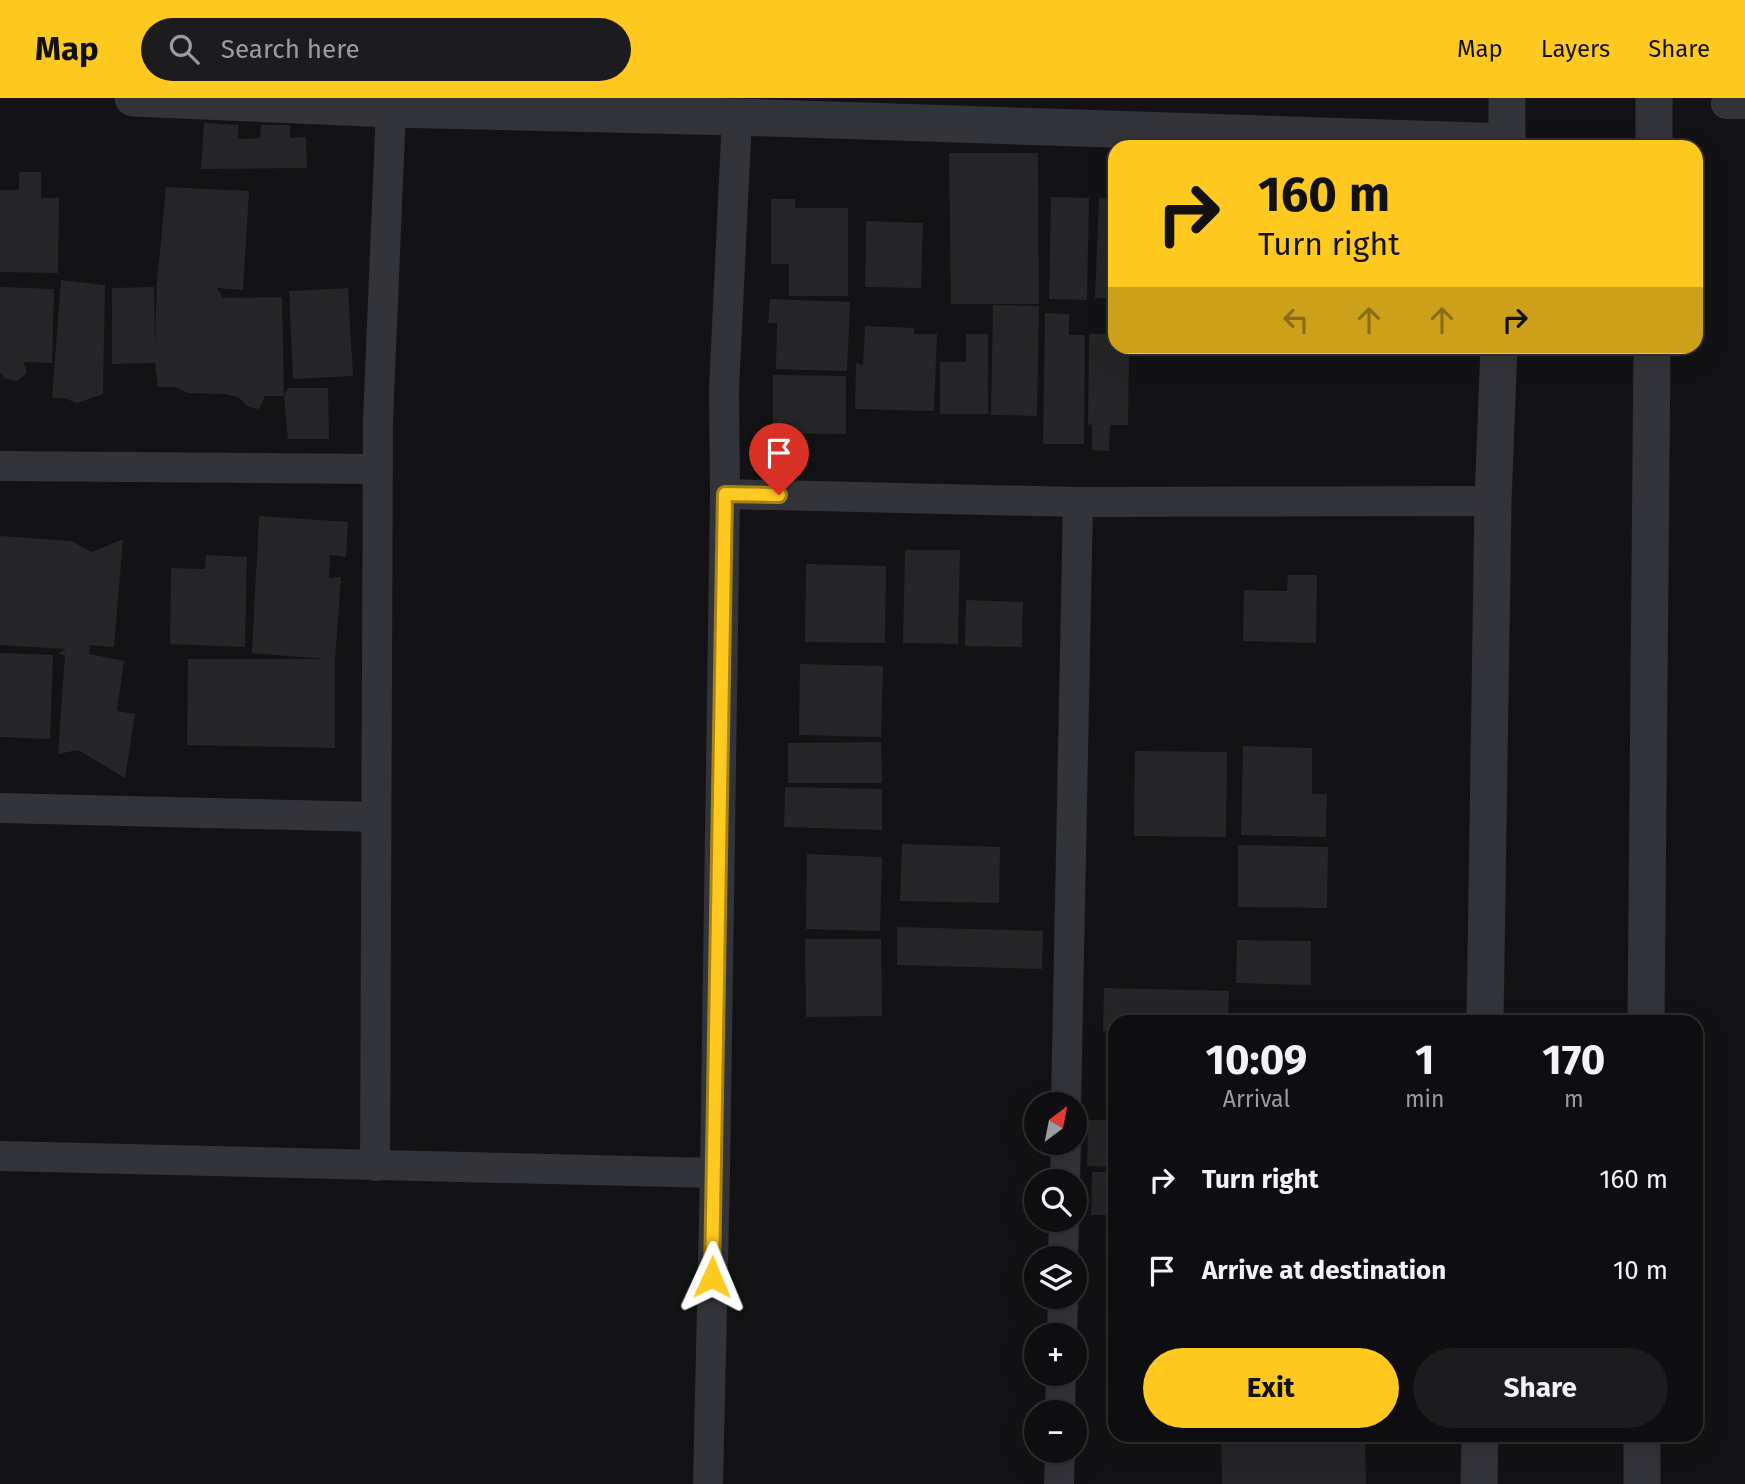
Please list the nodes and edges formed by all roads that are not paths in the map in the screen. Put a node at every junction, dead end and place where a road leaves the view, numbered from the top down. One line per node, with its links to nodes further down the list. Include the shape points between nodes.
1 (133, 98): 4 (street)
2 (1507, 98): 8 (street)
3 (1654, 98): 9 (street)
4 (186, 99): 5 (street)
5 (391, 109): 6 (street); 13 (street)
6 (737, 117): 7 (street); 14 (street, via 724,390)
7 (1370, 140)
8 (1508, 140)
9 (1654, 140)
10 (1499, 354): 15 (street)
11 (1652, 354): 20 (street)
12 (0, 466): 13 (street)
13 (378, 469): 18 (street)
14 (725, 494): 16 (street); 24 (street)
15 (1493, 501): 16 (street); 19 (street)
16 (1078, 502): 21 (street)
17 (0, 808): 18 (street)
18 (376, 817): 23 (street)
19 (1485, 1015)
20 (1646, 1015)
21 (1066, 1092)
22 (0, 1156): 23 (street)
23 (375, 1166): 24 (street)
24 (715, 1173): 28 (street)
25 (1479, 1442): 30 (street)
26 (1642, 1442): 31 (street)
27 (1060, 1463): 29 (street)
28 (708, 1484)
29 (1059, 1484)
30 (1479, 1484)
31 (1642, 1484)

